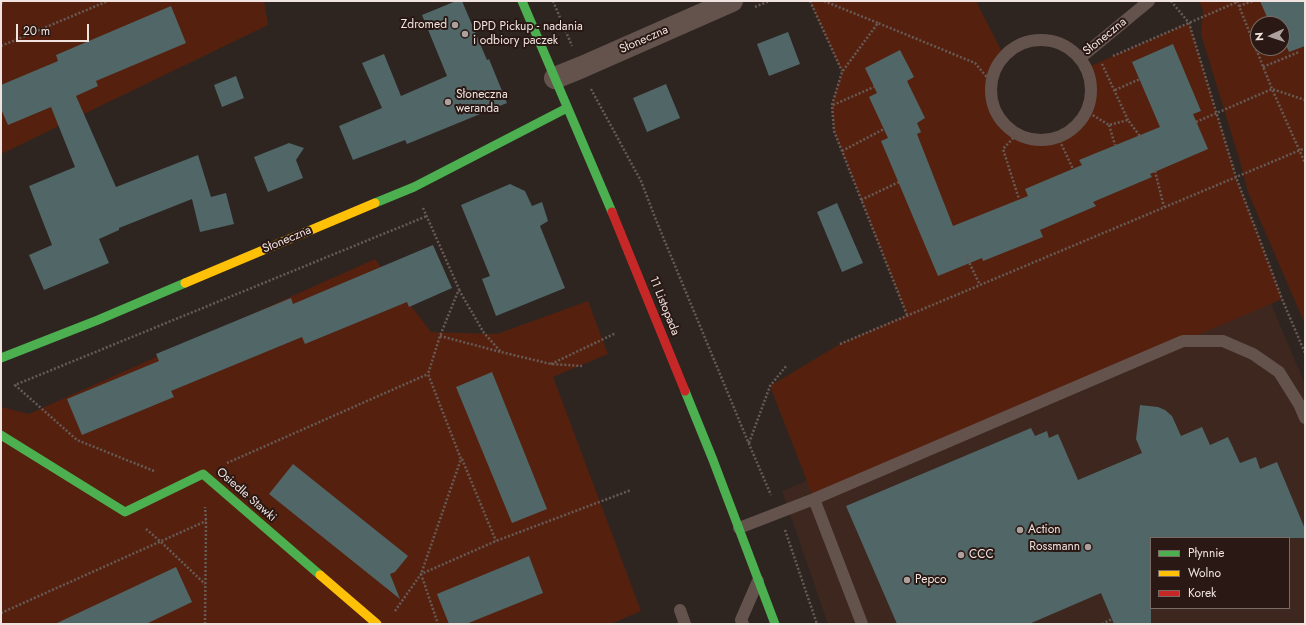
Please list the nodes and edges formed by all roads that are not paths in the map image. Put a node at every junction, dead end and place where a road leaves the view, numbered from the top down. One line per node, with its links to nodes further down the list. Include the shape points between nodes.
1 (522, 1): 5 (street, 11 Listopada)
2 (732, 1): 5 (street, Słoneczna)
3 (1149, 1): 4 (lane, Słoneczna)
4 (1083, 63): 4 (lane, Słoneczna, via 1091,90 1086,112 1075,127 1058,138 1037,141 1016,135 994,112 990,81 1003,54 1028,40 1056,41)
5 (556, 78): 6 (street, 11 Listopada)
6 (567, 108): 7 (street, Słoneczna, via 414,188); 11 (street, 11 Listopada, via 623,238)
7 (1, 358)
8 (1305, 418): 10 (lane, via 1279,372 1253,354 1222,341 1183,341)
9 (1, 435): 14 (street, Osiedle Stawki, via 125,512 203,474)
10 (814, 499): 11 (lane); 18 (lane)
11 (739, 528): 12 (street, 11 Listopada)
12 (759, 580): 16 (lane, via 741,620); 17 (street, 11 Listopada)
13 (680, 610): 15 (lane)
14 (377, 624)
15 (685, 624)
16 (743, 624)
17 (775, 624)
18 (862, 624)

